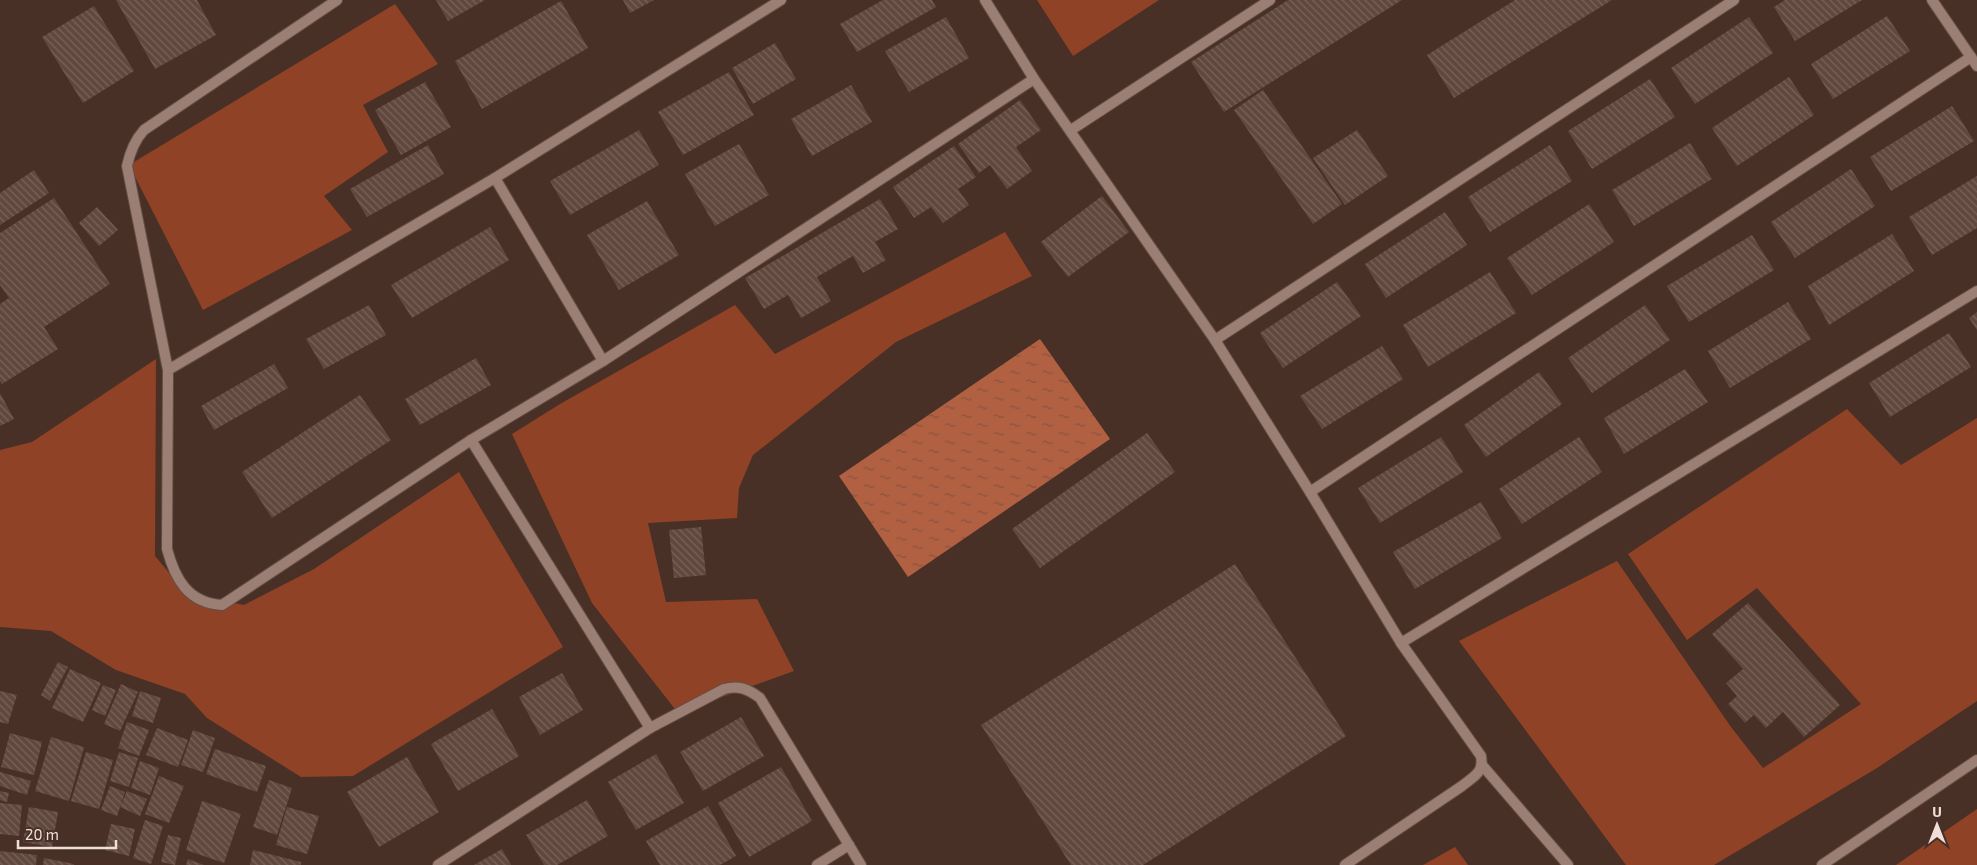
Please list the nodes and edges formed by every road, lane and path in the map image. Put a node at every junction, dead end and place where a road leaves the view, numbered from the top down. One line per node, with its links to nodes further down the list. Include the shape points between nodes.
1 (337, 0): 14 (street, via 136,138 127,166)
2 (781, 0): 10 (street)
3 (986, 0): 8 (street)
4 (1270, 0): 9 (street)
5 (1734, 0): 12 (street)
6 (1932, 0): 7 (street)
7 (1974, 62): 16 (street)
8 (1034, 79): 9 (street); 13 (street)
9 (1070, 130): 12 (street)
10 (496, 178): 13 (street); 14 (street)
11 (1977, 291): 17 (street)
12 (1215, 340): 16 (street)
13 (603, 361): 15 (street)
14 (168, 370): 15 (street, via 167,549 170,562 186,590 199,601 209,604 222,605)
15 (471, 440): 18 (street)
16 (1310, 492): 17 (street)
17 (1402, 644): 20 (street, via 1481,756)
18 (650, 728): 21 (street, via 724,689 733,687 750,691 760,698); 22 (street)
19 (1977, 760): 27 (street)
20 (1482, 765): 25 (street, via 1478,774 1462,786); 26 (street)
21 (849, 846): 23 (street); 24 (street)
22 (438, 865)
23 (816, 865)
24 (861, 865)
25 (1345, 865)
26 (1568, 865)
27 (1822, 865)

